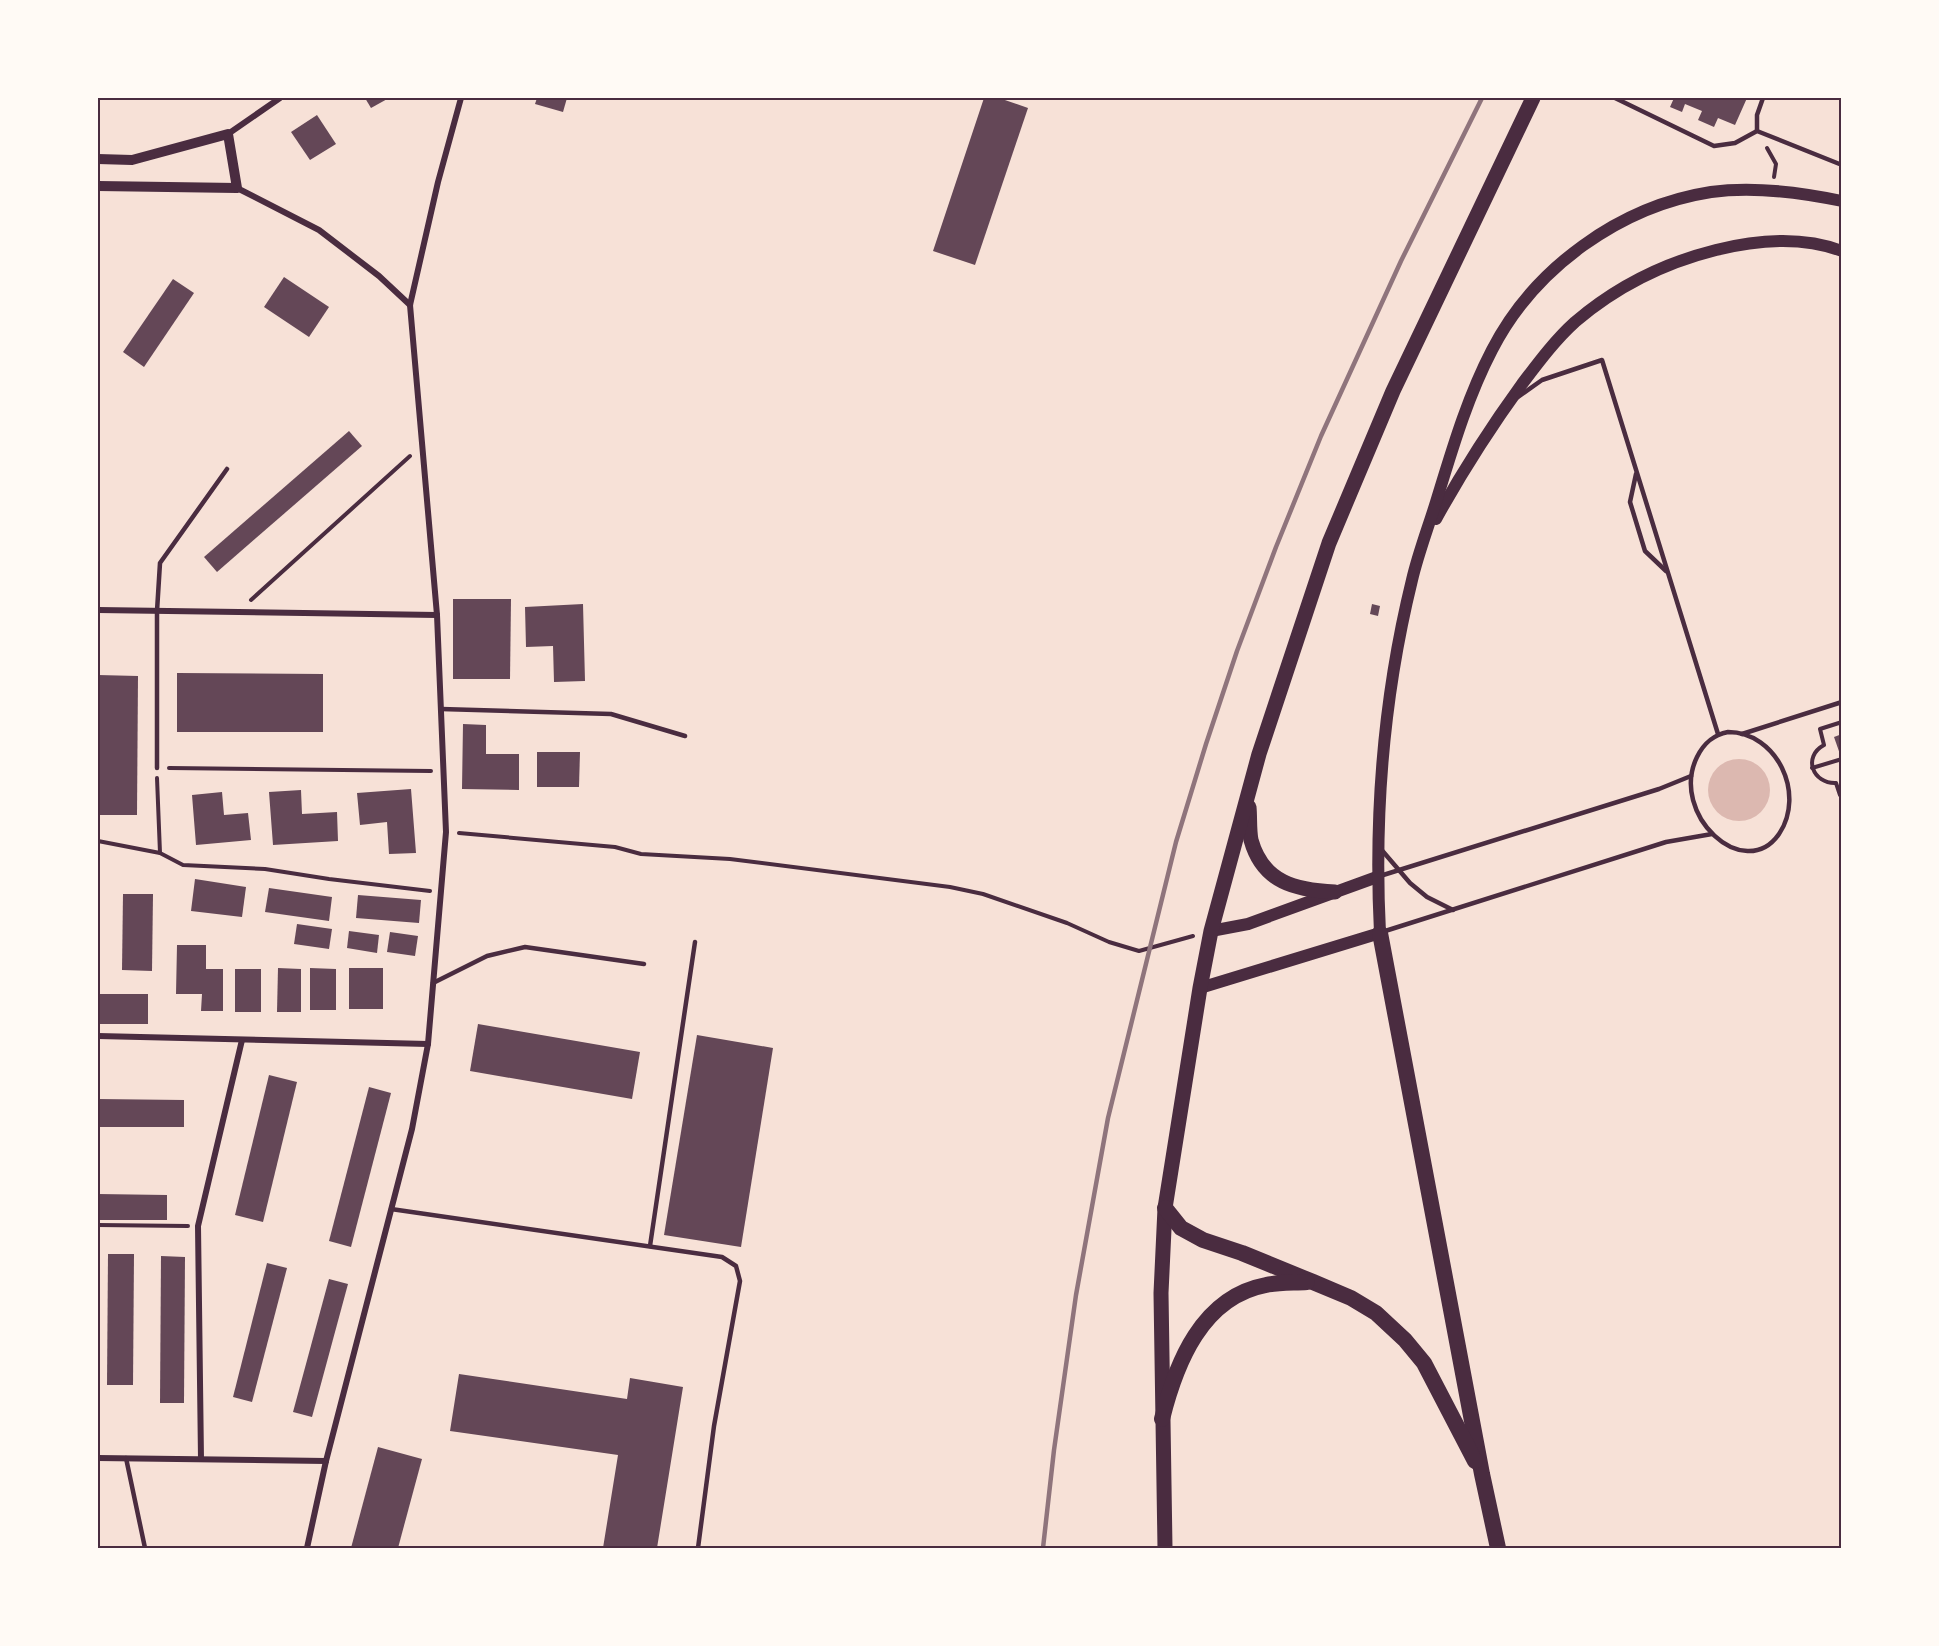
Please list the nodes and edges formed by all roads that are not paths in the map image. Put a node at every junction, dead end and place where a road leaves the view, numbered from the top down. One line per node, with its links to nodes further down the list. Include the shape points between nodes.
1 (280, 98): 7 (street)
2 (461, 98): 14 (street)
3 (1533, 98): 30 (main road, via 1393,391 1329,543)
4 (1615, 98): 6 (lane, via 1714,146 1735,143)
5 (1763, 98): 6 (lane)
6 (1757, 131): 9 (lane)
7 (228, 134): 8 (street, via 132,160); 11 (street)
8 (98, 159)
9 (1842, 165)
10 (98, 186): 11 (street)
11 (237, 188): 14 (street, via 320,230)
12 (1842, 201): 18 (main road, via 1773,190 1713,192 1679,198 1609,228 1555,268 1513,315 1473,389)
13 (1842, 251): 15 (main road, via 1815,244 1761,242 1735,245 1670,264 1628,285 1574,323)
14 (410, 305): 22 (street)
15 (1508, 403): 17 (lane, via 1542,380 1602,360); 18 (main road, via 1464,468)
16 (227, 469): 21 (lane, via 160,563)
17 (1637, 472): 19 (lane); 19 (lane, via 1630,502 1645,551)
18 (1423, 543): 32 (main road, via 1401,629 1384,735)
19 (1668, 573): 25 (lane)
20 (98, 610): 21 (street)
21 (157, 611): 22 (street); 28 (lane)
22 (437, 615): 24 (street)
23 (1842, 702): 26 (lane)
24 (441, 709): 27 (lane, via 611,714); 41 (street, via 446,832)
25 (1718, 734): 26 (lane); 29 (lane, via 1702,747)
26 (1742, 734): 31 (lane, via 1769,749 1783,769 1788,784 1788,814 1777,837 1754,851 1730,846)
27 (685, 736)
28 (157, 768)
29 (1691, 776): 31 (lane, via 1693,804); 33 (lane)
30 (1249, 792): 35 (main road, via 1251,839 1271,875 1300,889); 37 (main road)
31 (1712, 834): 36 (lane, via 1666,842)
32 (1378, 846): 33 (lane); 34 (main road)
33 (1399, 870): 34 (lane); 36 (lane, via 1426,897)
34 (1377, 877): 35 (main road); 38 (main road)
35 (1335, 892): 37 (main road, via 1248,924)
36 (1453, 910): 38 (lane)
37 (1211, 931): 42 (main road)
38 (1380, 933): 42 (main road); 55 (highway)
39 (695, 942): 48 (lane)
40 (644, 964): 41 (lane, via 525,947 487,956)
41 (433, 983): 45 (street)
42 (1200, 988): 46 (main road)
43 (98, 1036): 44 (street)
44 (242, 1040): 45 (street); 53 (street, via 198,1226)
45 (428, 1044): 47 (street)
46 (1165, 1208): 49 (highway, via 1181,1228 1203,1240); 50 (main road)
47 (391, 1209): 48 (lane); 54 (street)
48 (650, 1246): 58 (lane, via 722,1257 736,1266 740,1281 714,1426)
49 (1313, 1282): 50 (highway, via 1251,1289 1214,1312 1180,1361); 55 (highway, via 1376,1313 1405,1340 1424,1363)
50 (1162, 1419): 59 (main road)
51 (98, 1458): 52 (street)
52 (126, 1458): 53 (street); 56 (lane)
53 (201, 1460): 54 (street)
54 (326, 1461): 57 (street)
55 (1482, 1474): 60 (highway)
56 (145, 1548)
57 (307, 1548)
58 (698, 1548)
59 (1165, 1548)
60 (1498, 1548)

